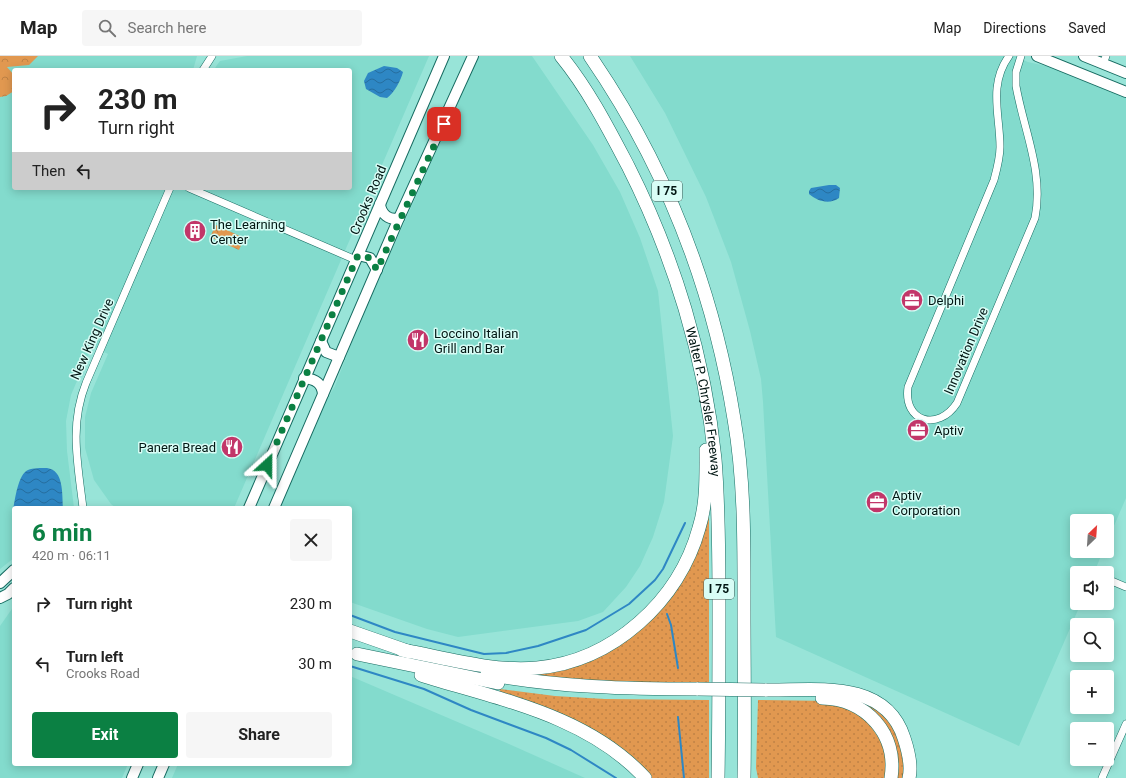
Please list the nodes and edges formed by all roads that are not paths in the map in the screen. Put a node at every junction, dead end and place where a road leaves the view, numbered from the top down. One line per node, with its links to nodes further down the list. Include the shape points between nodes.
1 (212, 56): 11 (street)
2 (444, 56): 16 (main road, Crooks Road)
3 (473, 56): 17 (main road)
4 (561, 56): 24 (highway, Walter P. Chrysler Freeway / I 75, via 606,125 660,237 696,346)
5 (590, 56): 40 (highway, Walter P. Chrysler Freeway / I 75, via 627,114 676,211 712,312 724,361 735,420 741,480 744,554)
6 (1009, 56): 7 (street, Innovation Drive, via 996,93 1000,147 994,180 908,387 910,406 918,415 930,421 943,418 958,404 1035,218 1038,182 1016,86 1016,72)
7 (1021, 56)
8 (1037, 56): 13 (main road)
9 (1084, 56): 10 (main road)
10 (1105, 60): 12 (main road)
11 (204, 68)
12 (1126, 73)
13 (1126, 92)
14 (169, 190): 25 (street, New King Drive, via 86,383 78,408 75,437)
15 (194, 190): 18 (street)
16 (380, 204): 17 (main road, via 385,215 392,219); 18 (main road, Crooks Road)
17 (399, 218): 19 (main road)
18 (357, 257): 19 (main road, via 370,258); 20 (main road, Crooks Road)
19 (377, 270): 21 (main road)
20 (321, 340): 21 (main road, via 326,352); 22 (main road, Crooks Road)
21 (339, 357): 23 (main road)
22 (304, 378): 23 (main road, via 319,384); 26 (main road, Crooks Road)
23 (323, 394): 27 (main road)
24 (707, 400): 35 (highway, via 706,489 699,529 678,578 642,620 598,650 538,668 489,666); 46 (highway, Walter P. Chrysler Freeway / I 75, via 715,458 719,520)
25 (83, 506)
26 (249, 506)
27 (275, 506)
28 (12, 572): 30 (main road)
29 (1114, 582): 31 (street)
30 (0, 583)
31 (1126, 587)
32 (12, 590): 33 (main road)
33 (0, 598)
34 (352, 632): 35 (highway)
35 (402, 650): 37 (highway, via 462,668 522,680)
36 (353, 652): 37 (highway, via 464,677 554,692); 45 (highway, via 563,720 608,745)
37 (698, 692): 38 (highway, bridge)
38 (765, 693): 49 (highway, via 835,698 865,711 884,733 891,758); 50 (highway, via 843,690 858,693 876,702 890,714 902,730 909,756)
39 (1126, 724): 51 (street)
40 (744, 758): 47 (highway, Walter P. Chrysler Freeway / I 75); 48 (highway)
41 (137, 766): 43 (main road)
42 (163, 766): 44 (main road)
43 (132, 778)
44 (158, 778)
45 (645, 778)
46 (718, 778)
47 (744, 778)
48 (752, 778)
49 (891, 778)
50 (909, 778)
51 (1102, 778)

